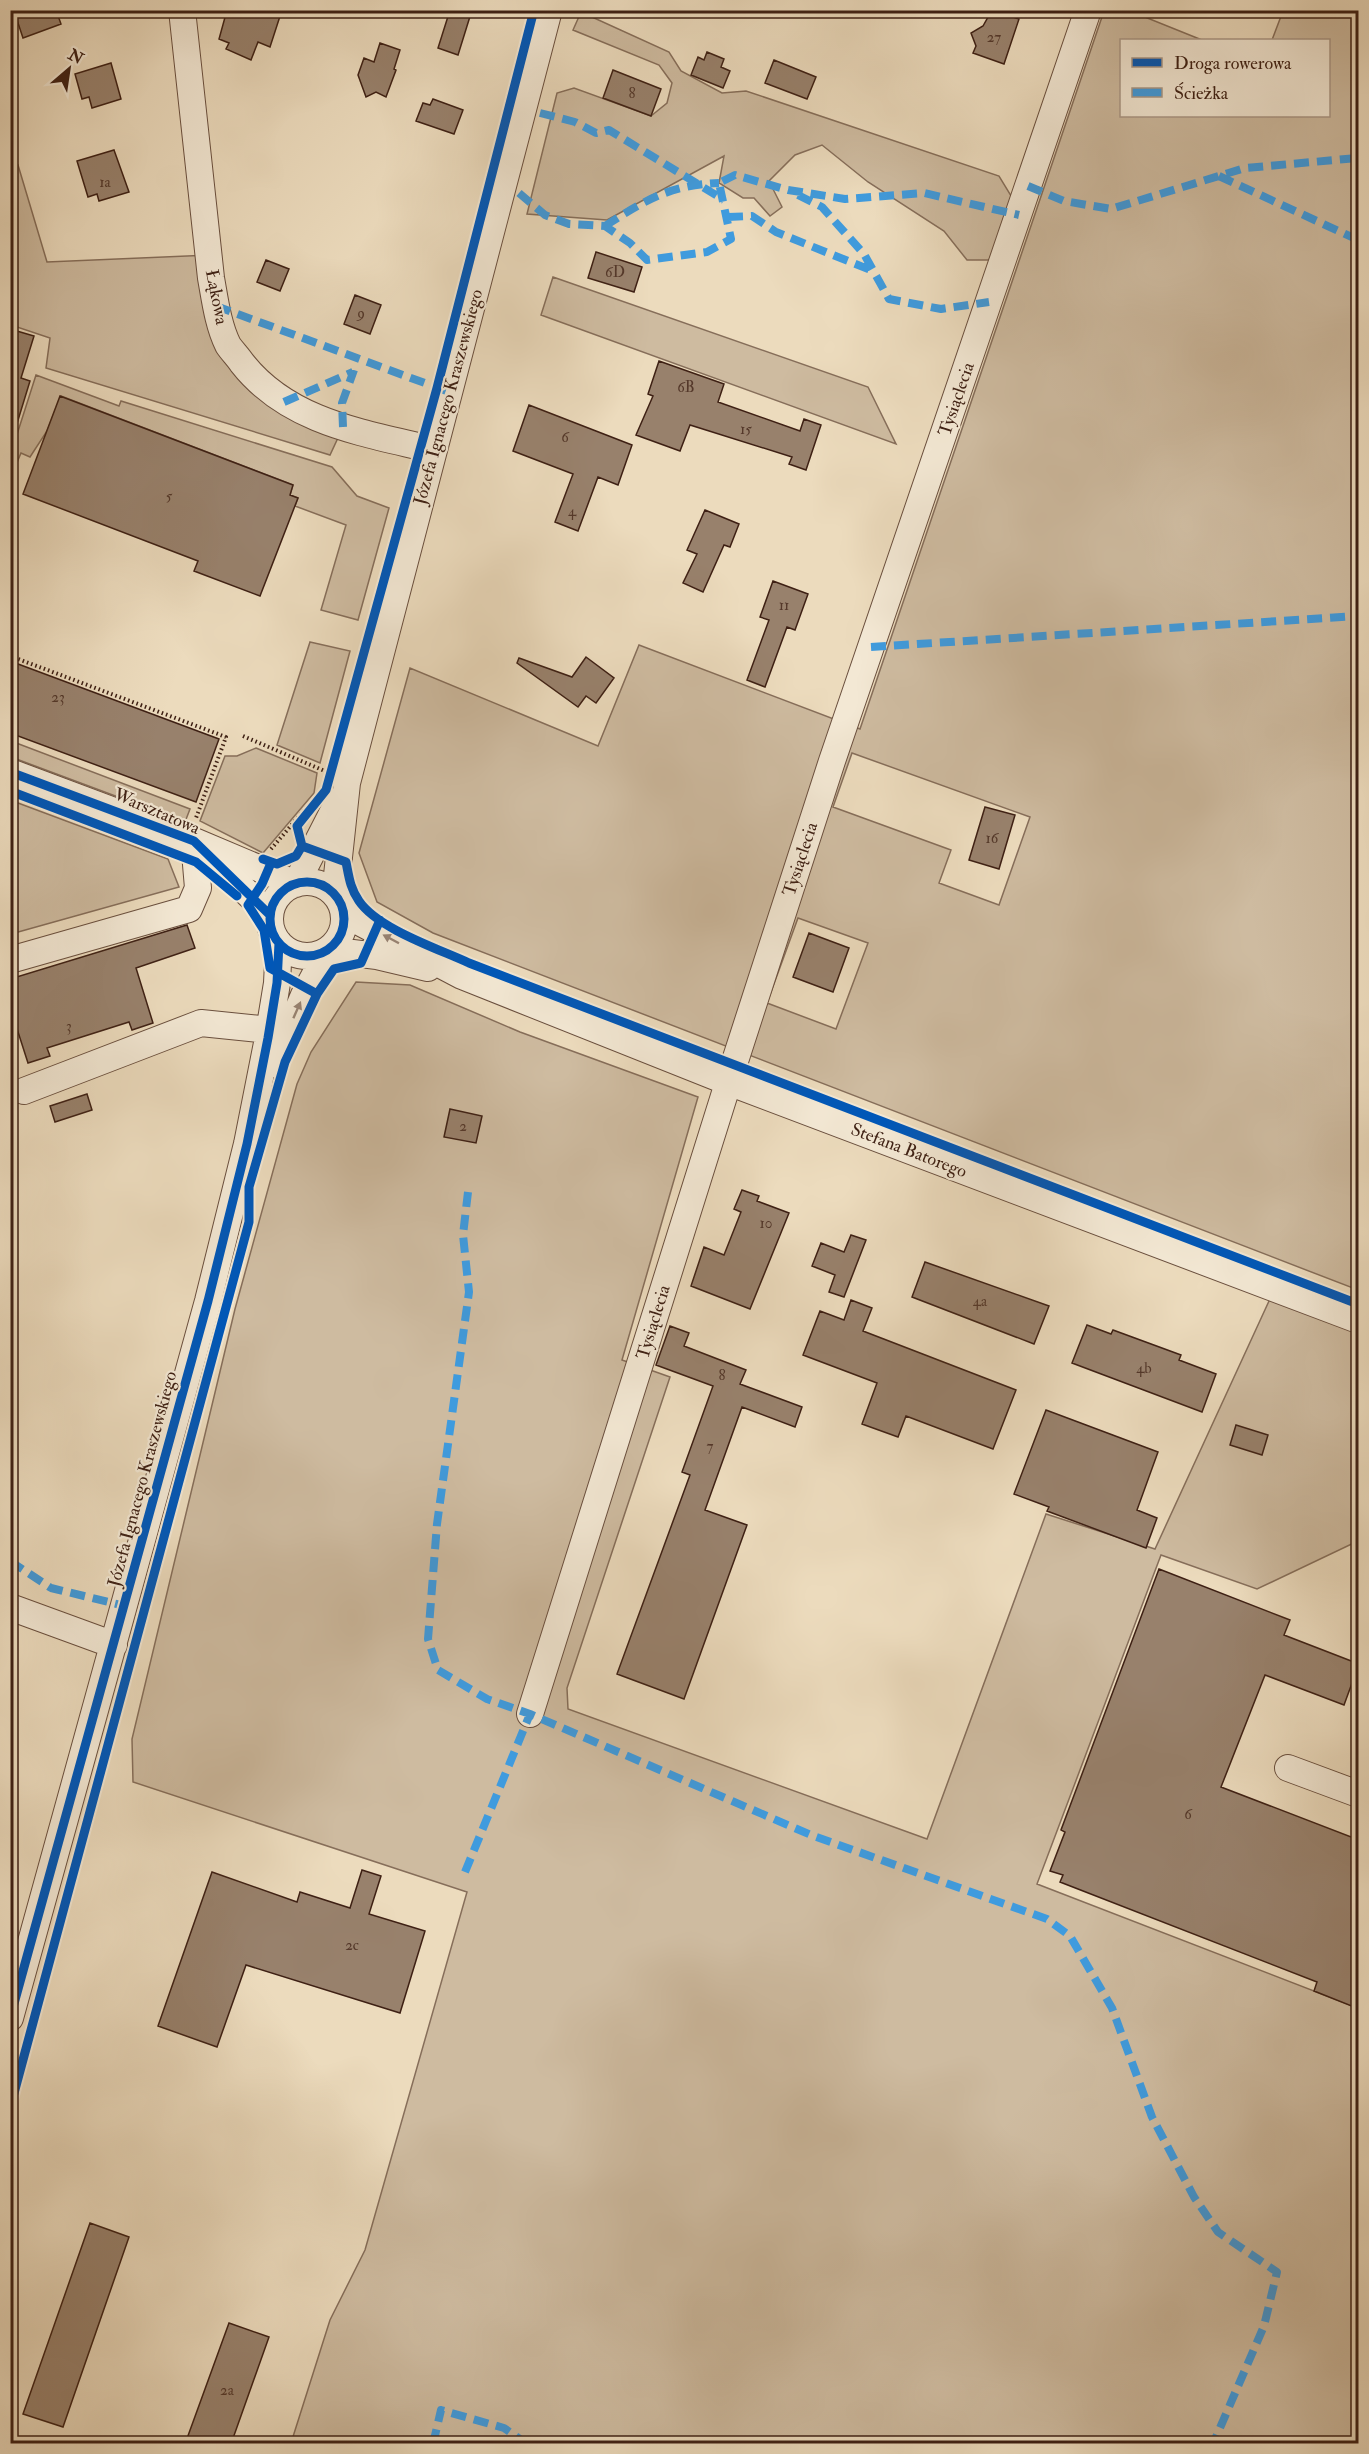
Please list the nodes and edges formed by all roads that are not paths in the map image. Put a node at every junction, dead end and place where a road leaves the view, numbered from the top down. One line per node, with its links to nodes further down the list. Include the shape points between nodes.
1 (182, 10): 4 (street, Łąkowa, via 211,278 228,345 255,379 313,418)
2 (549, 10): 4 (street, Józefa Ignacego Kraszewskiego)
3 (1088, 10): 16 (street, Tysiąclecia, via 832,760)
4 (434, 450): 6 (street, Józefa Ignacego Kraszewskiego)
5 (10, 772): 7 (street, Warsztatowa)
6 (332, 774): 8 (street, Józefa Ignacego Kraszewskiego, via 300,836); 9 (street, Józefa Ignacego Kraszewskiego)
7 (194, 832): 8 (street, Warsztatowa); 10 (street, Warsztatowa); 13 (street, via 198,888 189,909)
8 (296, 884): 9 (street, via 316,884); 10 (street, via 278,895)
9 (339, 904): 12 (street, via 341,934); 14 (street, Stefana Batorego, one-way to 9)
10 (270, 915): 11 (street, via 270,925)
11 (279, 943): 12 (street, via 297,955 318,955); 15 (street, Józefa Ignacego Kraszewskiego)
12 (328, 950): 14 (street, Stefana Batorego, via 377,956); 18 (street, Józefa Ignacego Kraszewskiego, one-way to 12, via 280,1048)
13 (10, 960)
14 (462, 976): 16 (street, Stefana Batorego)
15 (270, 1030): 17 (street, via 201,1023); 18 (street, Józefa Ignacego Kraszewskiego)
16 (728, 1082): 19 (street, Stefana Batorego); 22 (street, Tysiąclecia)
17 (24, 1091)
18 (247, 1144): 21 (street, Józefa Ignacego Kraszewskiego)
19 (1359, 1320)
20 (10, 1606): 21 (street)
21 (114, 1645): 25 (street, Józefa Ignacego Kraszewskiego)
22 (530, 1714)
23 (1288, 1768): 24 (street)
24 (1359, 1794)
25 (10, 2018)

